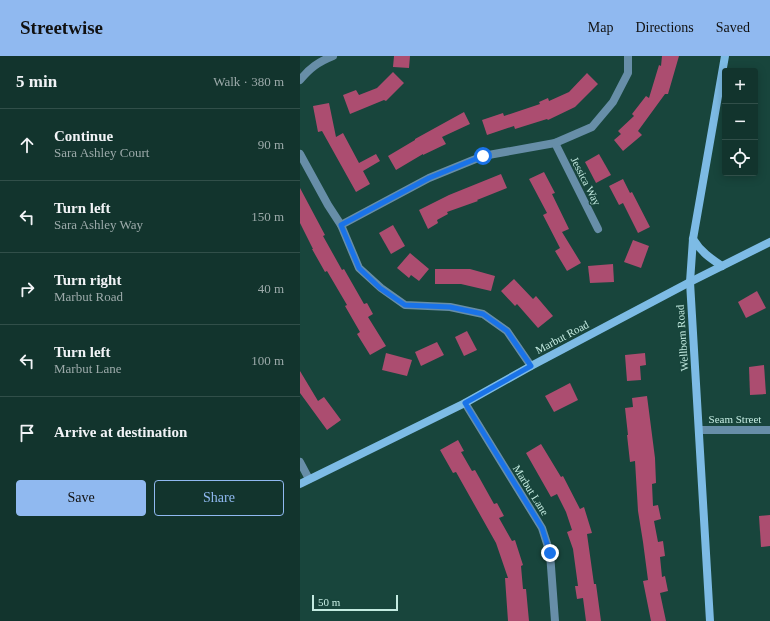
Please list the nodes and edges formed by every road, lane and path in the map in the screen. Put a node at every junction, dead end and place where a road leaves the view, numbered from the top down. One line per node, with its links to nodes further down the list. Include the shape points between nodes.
1 (333, 56): 4 (street, via 311,68)
2 (628, 56): 5 (street, via 628,73 613,102 592,127)
3 (724, 56): 9 (street, Wellborn Road)
4 (300, 80)
5 (555, 143): 7 (street, via 483,156 429,178); 8 (street, Jessica Way)
6 (300, 154): 7 (street)
7 (341, 225): 13 (street, via 359,268 380,288 405,305 450,307 483,314 507,331)
8 (598, 229)
9 (693, 239): 11 (street, via 705,254); 12 (street, Wellborn Road)
10 (770, 242): 11 (street, Marbut Road)
11 (722, 266): 12 (street, Marbut Road)
12 (690, 282): 13 (street, Marbut Road); 15 (street, Wellborn Road)
13 (531, 366): 14 (street, Marbut Road)
14 (465, 403): 18 (street, Marbut Road); 20 (street, Marbut Lane, via 542,528 550,553)
15 (699, 430): 16 (street, Seam Street); 21 (street, Wellborn Road)
16 (770, 430)
17 (300, 462): 18 (street)
18 (309, 479): 19 (street, Marbut Road)
19 (300, 484)
20 (555, 621)
21 (710, 621)

